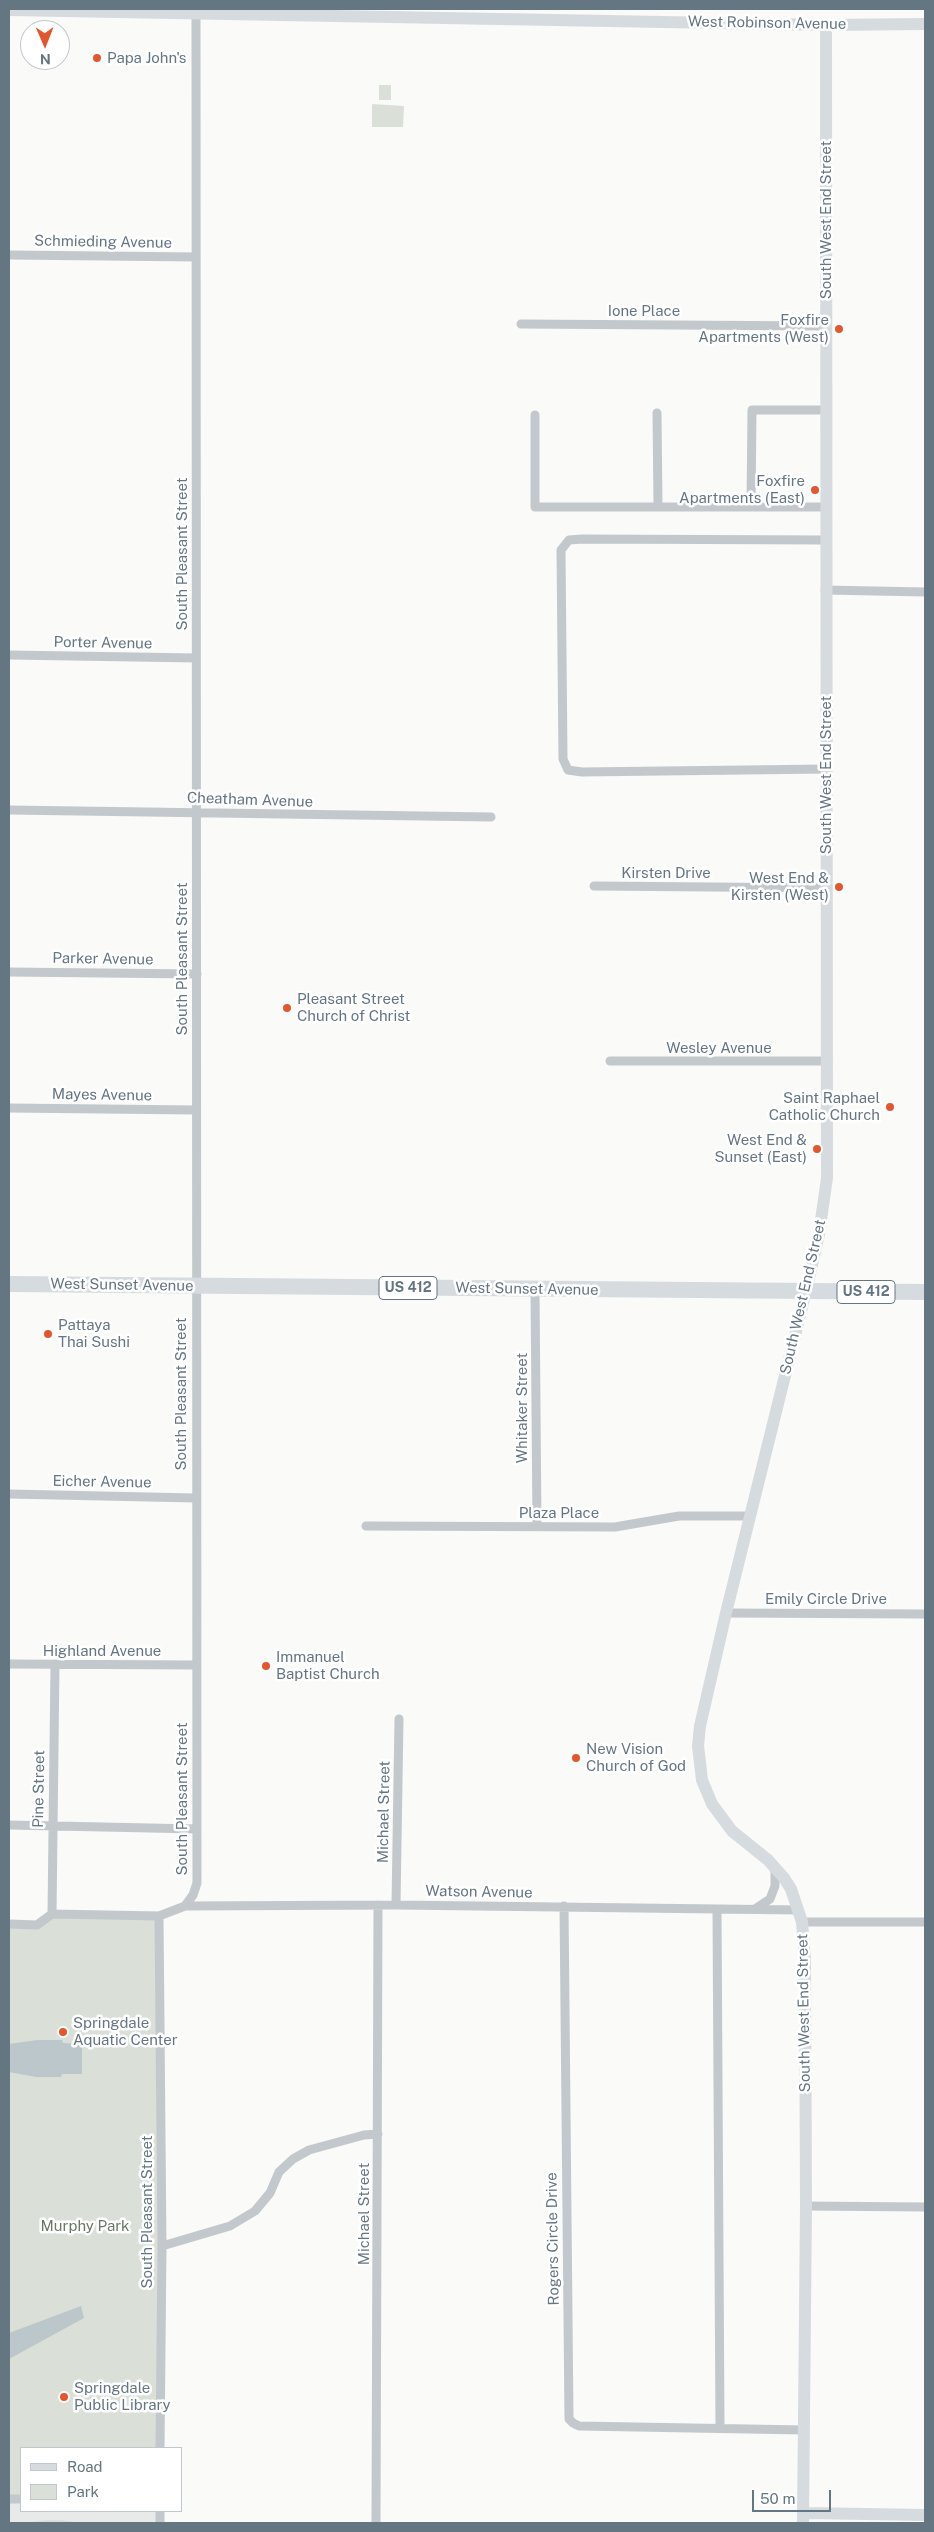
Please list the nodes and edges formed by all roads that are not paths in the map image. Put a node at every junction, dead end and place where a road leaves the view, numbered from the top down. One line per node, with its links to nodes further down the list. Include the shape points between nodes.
1 (9, 10): 2 (street, West Robinson Avenue)
2 (196, 11): 4 (street, West Robinson Avenue); 6 (street, South Pleasant Street)
3 (925, 24): 4 (street, West Robinson Avenue)
4 (826, 25): 8 (street, South West End Street)
5 (9, 255): 6 (street, Schmieding Avenue)
6 (196, 257): 19 (street, South Pleasant Street)
7 (521, 324): 8 (street, Ione Place)
8 (826, 326): 9 (street, South West End Street)
9 (826, 410): 13 (street, via 752,410); 14 (street, South West End Street)
10 (657, 413): 12 (street)
11 (535, 415): 12 (street, via 536,507)
12 (658, 507): 13 (street)
13 (751, 507): 14 (street)
14 (825, 507): 15 (street, South West End Street)
15 (825, 540): 16 (street, South West End Street); 20 (street, via 582,539 568,540 561,550 563,759 568,770)
16 (825, 590): 17 (street); 20 (street, South West End Street)
17 (925, 592)
18 (9, 655): 19 (street, Porter Avenue)
19 (196, 658): 22 (street, South Pleasant Street)
20 (826, 769): 25 (street, South West End Street)
21 (9, 810): 22 (street, Cheatham Avenue)
22 (196, 813): 23 (street, Cheatham Avenue); 27 (street, South Pleasant Street)
23 (491, 817)
24 (594, 886): 25 (street, Kirsten Drive)
25 (827, 888): 28 (street, South West End Street)
26 (9, 972): 27 (street, Parker Avenue)
27 (197, 974): 31 (street, South Pleasant Street)
28 (828, 1061): 29 (street, Wesley Avenue); 35 (street, South West End Street, via 827,1178)
29 (610, 1062)
30 (9, 1108): 31 (street, Mayes Avenue)
31 (196, 1110): 33 (street, South Pleasant Street)
32 (9, 1284): 33 (highway, West Sunset Avenue / US 412)
33 (195, 1286): 34 (highway, West Sunset Avenue / US 412); 38 (street, South Pleasant Street)
34 (535, 1289): 35 (highway, West Sunset Avenue / US 412); 41 (street, Whitaker Street)
35 (806, 1291): 36 (highway, West Sunset Avenue / US 412); 39 (street, South West End Street)
36 (925, 1292)
37 (9, 1494): 38 (street, Eicher Avenue)
38 (195, 1498): 46 (street, South Pleasant Street)
39 (750, 1516): 41 (street, Plaza Place, via 679,1516 615,1527); 42 (street, South West End Street)
40 (366, 1526): 41 (street, Plaza Place)
41 (537, 1526)
42 (726, 1612): 43 (street, Emily Circle Drive); 51 (street, South West End Street, via 700,1726 698,1746 702,1780 722,1820)
43 (925, 1614)
44 (9, 1664): 45 (street, Highland Avenue)
45 (55, 1664): 46 (street, Highland Avenue); 49 (street, Pine Street)
46 (196, 1665): 50 (street, South Pleasant Street)
47 (399, 1719): 53 (street, Michael Street)
48 (9, 1825): 49 (street)
49 (52, 1826): 50 (street); 58 (street, Pine Street)
50 (197, 1829): 54 (street, South Pleasant Street, via 196,1883)
51 (775, 1868): 57 (street, via 775,1886 770,1899); 60 (street, South West End Street, via 791,1889)
52 (378, 1905): 53 (street, Watson Avenue); 54 (street, Watson Avenue); 63 (street, Michael Street)
53 (396, 1905): 55 (street, Watson Avenue)
54 (185, 1906): 59 (street, Watson Avenue)
55 (564, 1906): 56 (street, Watson Avenue); 67 (street, Rogers Circle Drive, via 569,2419 579,2426)
56 (717, 1909): 57 (street, Watson Avenue); 67 (street)
57 (752, 1910): 60 (street, Watson Avenue)
58 (52, 1914): 59 (street); 62 (street, via 37,1925)
59 (160, 1916): 66 (street, South Pleasant Street)
60 (801, 1916): 61 (street, Watson Avenue); 64 (street, South West End Street, via 805,1960)
61 (925, 1922)
62 (9, 1924)
63 (378, 2134): 66 (street, via 309,2150 279,2172 270,2193 255,2211 230,2226); 72 (street, Michael Street)
64 (806, 2206): 65 (street); 68 (street, South West End Street)
65 (925, 2207)
66 (162, 2246): 69 (street, South Pleasant Street)
67 (720, 2428): 68 (street, Rogers Circle Drive)
68 (804, 2430): 71 (street, South West End Street)
69 (160, 2447)
70 (925, 2515): 71 (street)
71 (804, 2518)
72 (376, 2523)

